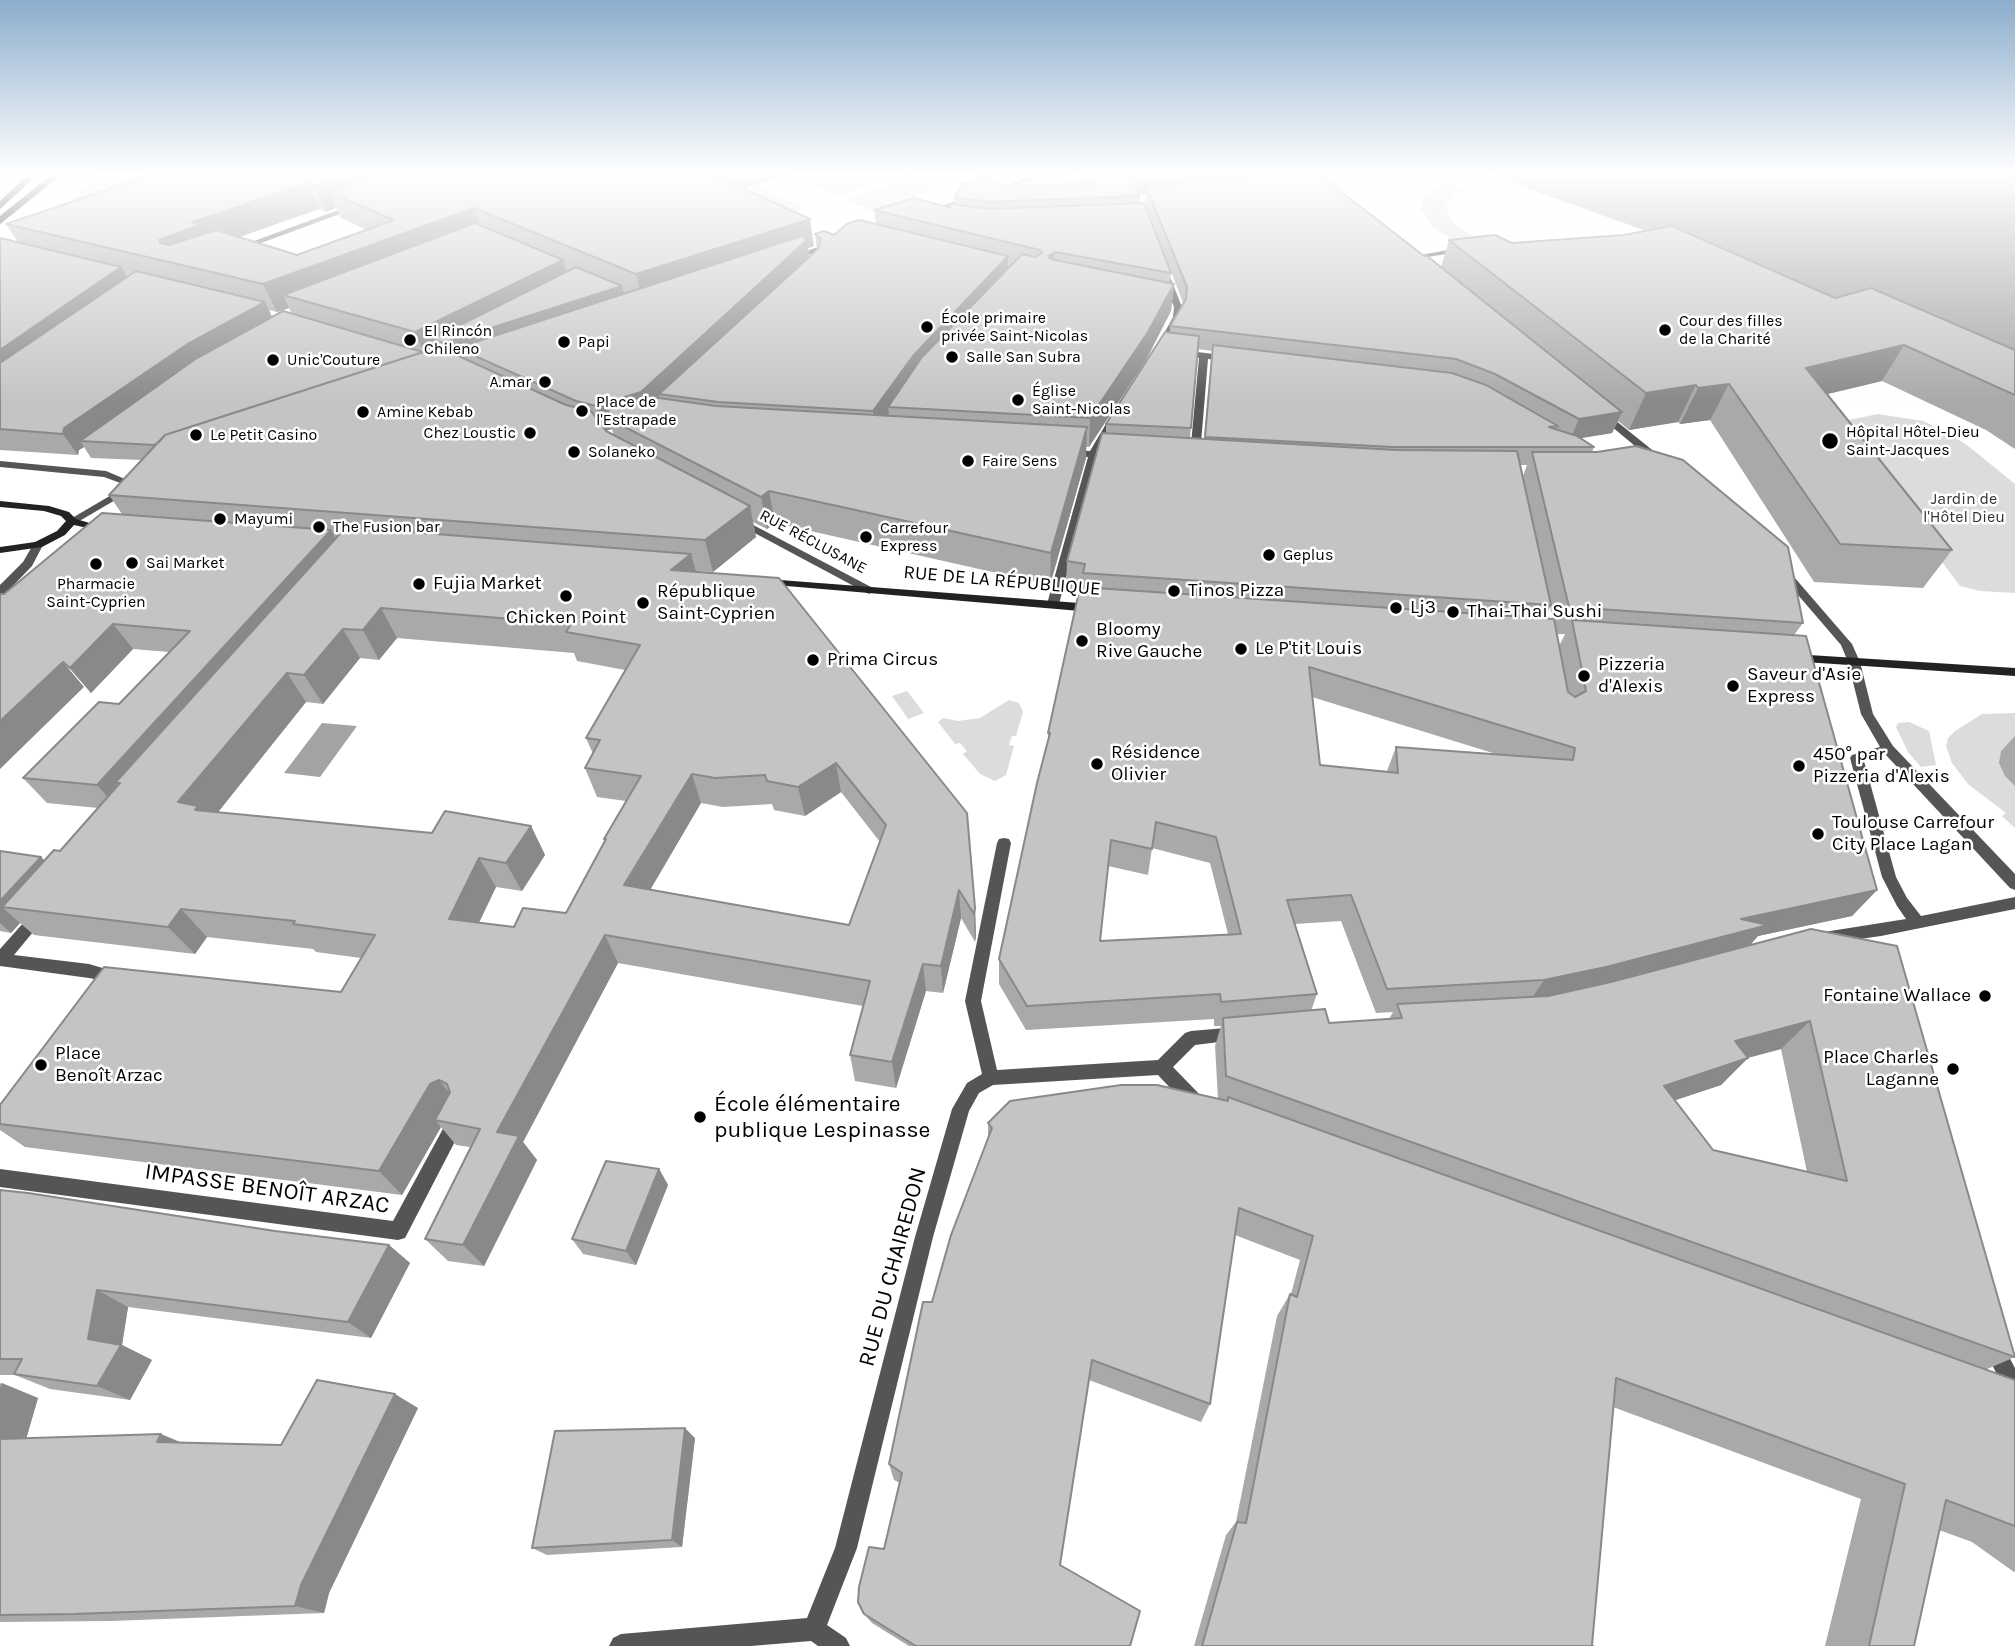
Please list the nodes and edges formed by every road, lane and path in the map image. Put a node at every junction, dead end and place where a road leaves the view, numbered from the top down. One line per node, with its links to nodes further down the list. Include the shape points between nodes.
1 (235, 250): 4 (street)
2 (816, 250): 5 (street)
3 (1449, 250): 8 (street, via 1410,253)
4 (229, 252)
5 (806, 253): 6 (street); 7 (street)
6 (785, 260)
7 (817, 261)
8 (1422, 267)
9 (1165, 274): 10 (street, via 1177,317)
10 (1159, 350): 11 (street); 13 (street)
11 (1204, 356): 12 (street); 20 (street)
12 (1244, 360)
13 (1152, 361)
14 (1125, 401): 17 (street)
15 (1594, 407): 23 (street, via 1652,461)
16 (1054, 452): 17 (street)
17 (1094, 454): 18 (street); 36 (street)
18 (1132, 456)
19 (1182, 459): 20 (street)
20 (1195, 460): 21 (street)
21 (1208, 461)
22 (0, 464): 25 (street, via 106,474)
23 (1668, 469)
24 (144, 479): 25 (street)
25 (134, 485): 28 (street)
26 (0, 504): 28 (street, via 45,508 65,513)
27 (726, 514): 34 (street, RUE RÉCLUSANE)
28 (72, 521): 29 (street); 30 (street)
29 (113, 531)
30 (38, 545): 31 (street); 35 (street, via 28,564)
31 (0, 550)
32 (1776, 562): 39 (street, via 1846,644)
33 (751, 581): 34 (street, RUE DE LA RÉPUBLIQUE)
34 (869, 590): 36 (street, RUE DE LA RÉPUBLIQUE)
35 (0, 592)
36 (1053, 604): 37 (street, RUE DE LA RÉPUBLIQUE)
37 (1103, 609)
38 (1774, 656): 39 (street)
39 (1854, 662): 40 (street); 41 (street, via 1867,714)
40 (2015, 672)
41 (1888, 749): 43 (street); 46 (street, via 1857,758 1889,877)
42 (1004, 843): 54 (street, via 972,1001)
43 (2015, 884)
44 (2015, 902): 46 (street)
45 (45, 908): 50 (street)
46 (1918, 923): 47 (street)
47 (1862, 933): 48 (street); 49 (street)
48 (1814, 940)
49 (1875, 950)
50 (0, 960): 51 (street, via 100,974 103,988)
51 (88, 1009)
52 (1258, 1032): 53 (street, via 1191,1038)
53 (1162, 1067): 54 (street); 55 (street, via 1199,1106)
54 (991, 1078): 60 (street, RUE DU CHAIREDON, via 973,1088 961,1109 846,1548)
55 (1212, 1111)
56 (459, 1116): 57 (street, IMPASSE BENOÎT ARZAC, via 398,1231)
57 (0, 1178)
58 (1985, 1332): 59 (street)
59 (2011, 1394)
60 (814, 1629): 61 (street); 63 (street)
61 (709, 1643): 62 (street)
62 (621, 1646)
63 (838, 1646)

